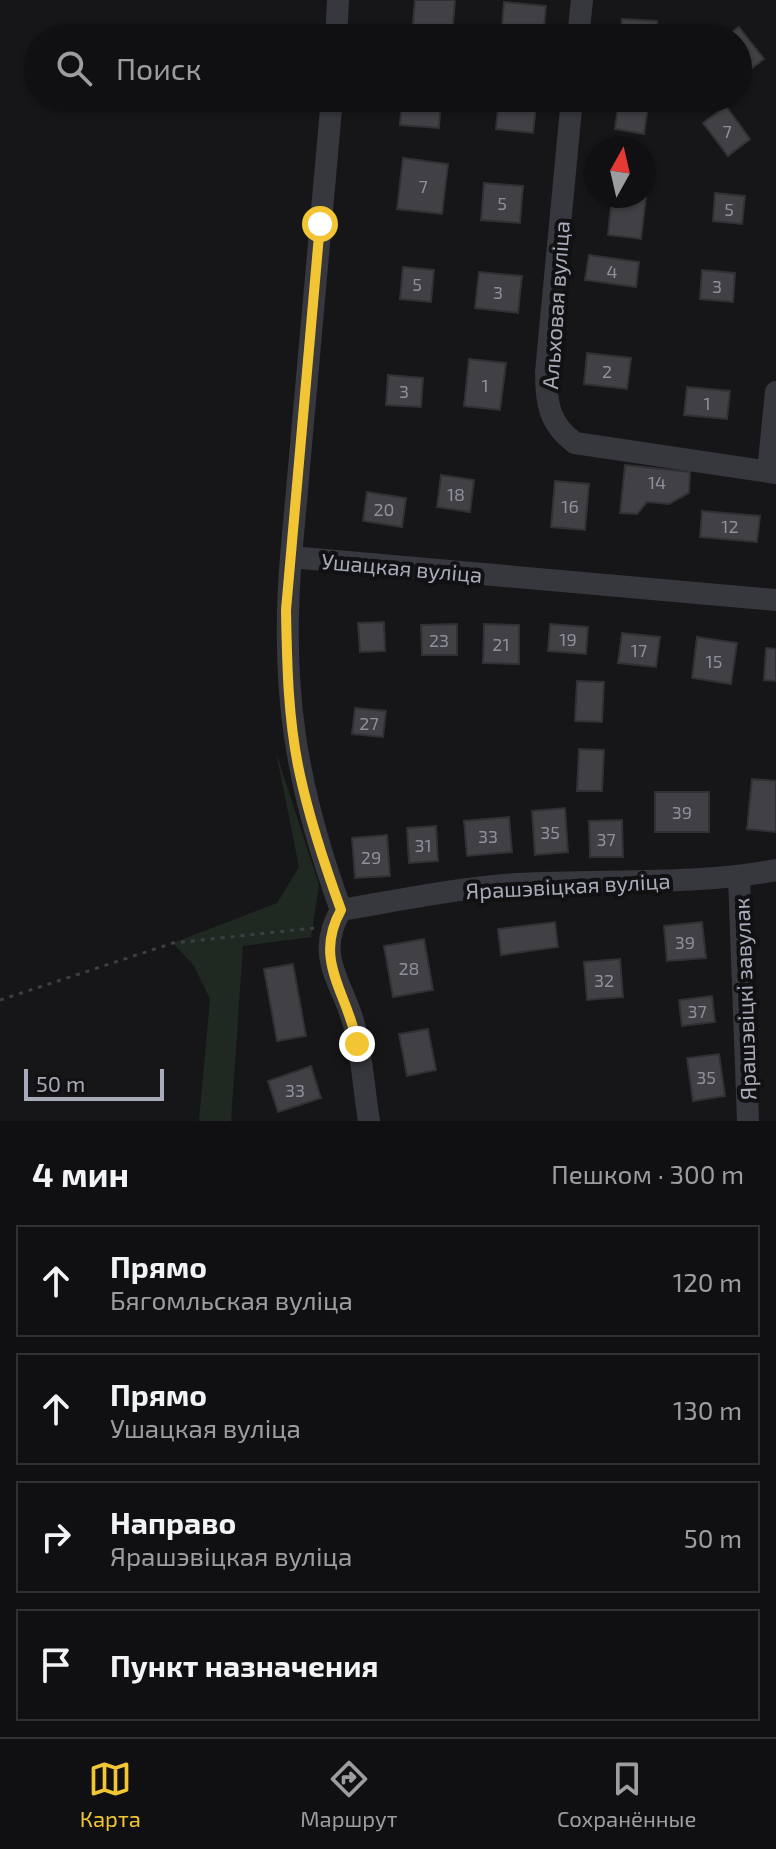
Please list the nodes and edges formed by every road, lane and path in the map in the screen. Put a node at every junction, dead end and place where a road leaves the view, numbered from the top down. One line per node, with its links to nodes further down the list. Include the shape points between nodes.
1 (338, 0): 3 (street)
2 (582, 0): 4 (street)
3 (337, 24)
4 (579, 24)
5 (331, 112): 9 (street)
6 (571, 112): 8 (street, Альховая вуліца, via 546,372 546,394 559,431 575,443)
7 (776, 392): 8 (street)
8 (772, 472)
9 (291, 557): 10 (street, Ушацкая вуліца); 13 (street, Ушацкая вуліца, via 286,610 292,724)
10 (776, 600)
11 (776, 870): 12 (street, Ярашэвіцкая вуліца)
12 (739, 877): 13 (street, Ярашэвіцкая вуліца, via 467,889); 16 (street, Ярашэвіцкі завулак)
13 (336, 918): 14 (path, via 173,943); 15 (street, via 330,958 355,1028)
14 (0, 1000)
15 (369, 1121)
16 (748, 1121)

